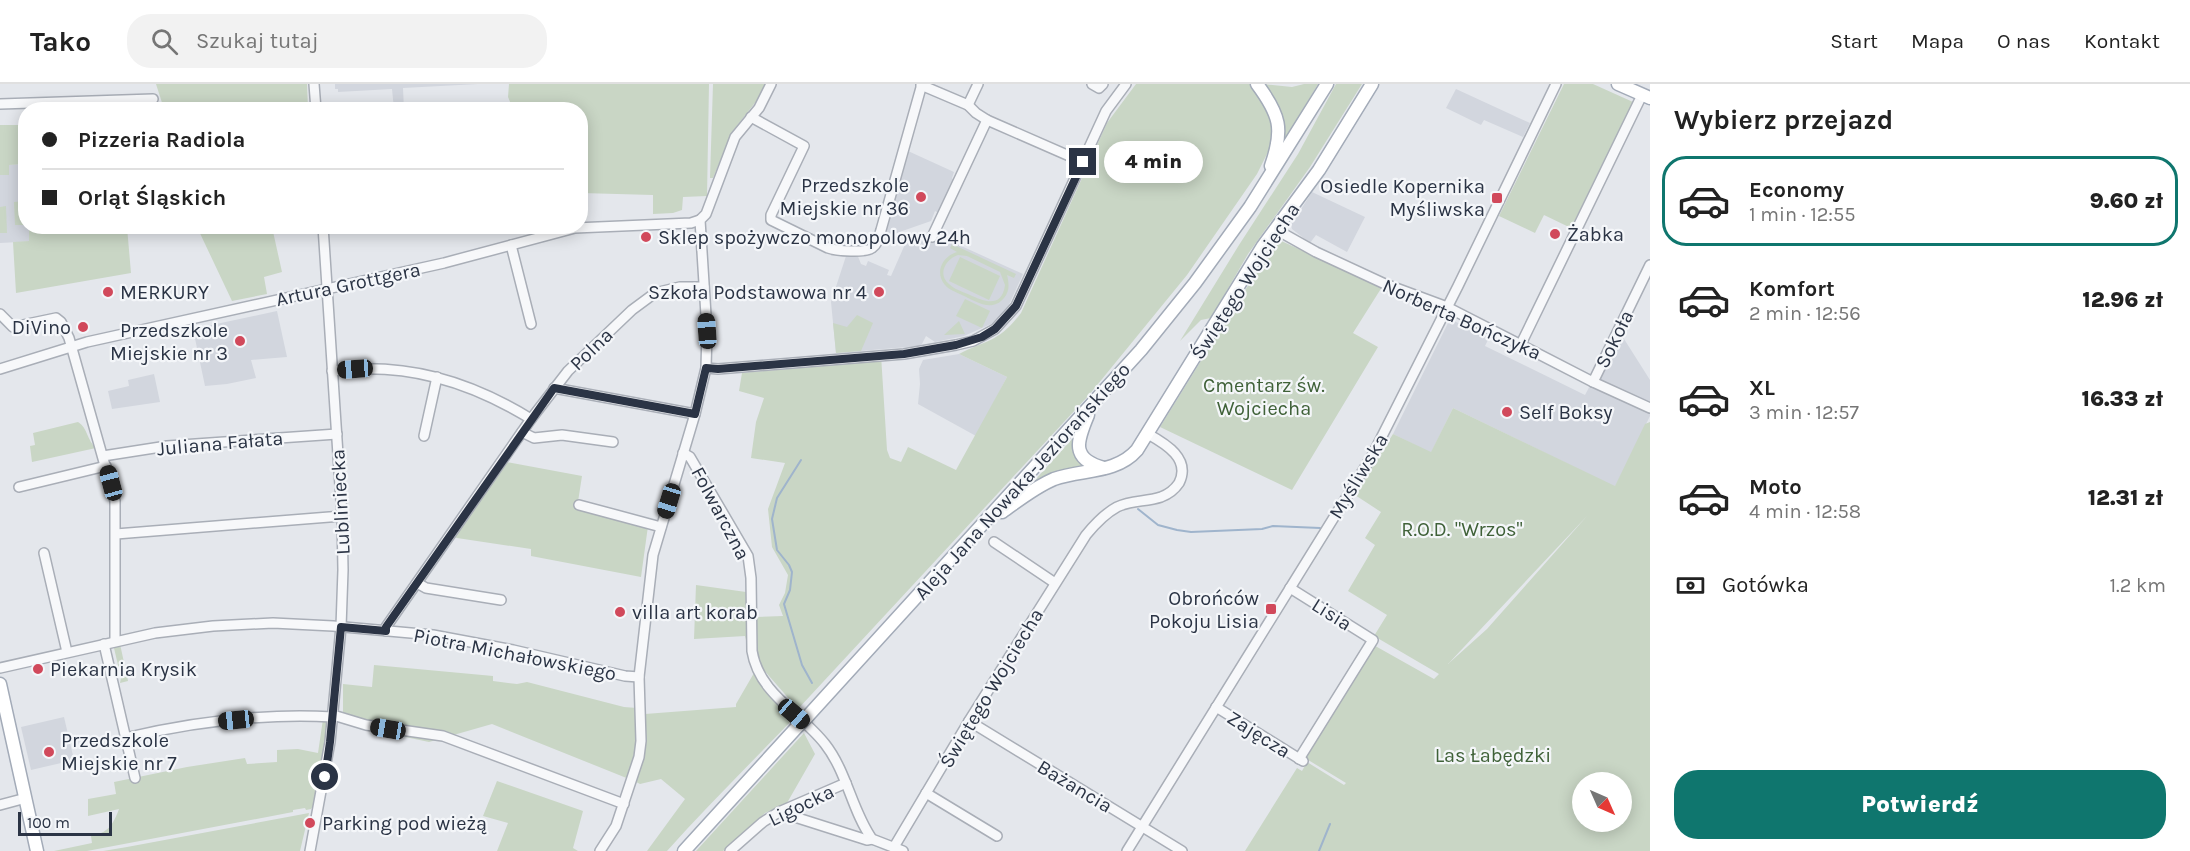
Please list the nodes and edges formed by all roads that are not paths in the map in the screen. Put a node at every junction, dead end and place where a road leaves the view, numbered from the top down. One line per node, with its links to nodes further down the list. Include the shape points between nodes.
1 (314, 84): 16 (street)
2 (771, 84): 20 (street)
3 (978, 84): 19 (street)
4 (1092, 84): 5 (street, via 1099,88)
5 (1103, 84)
6 (1126, 84): 22 (street, via 1107,111)
7 (1257, 84): 23 (main road, via 1277,115 1279,127)
8 (1327, 84): 23 (main road, Aleja Jana Nowaka-Jeziorańskiego)
9 (1372, 84): 26 (main road, Świętego Wojciecha, via 1319,170)
10 (1556, 84): 34 (street, Myśliwska)
11 (1618, 84): 13 (main road)
12 (921, 85): 19 (street); 20 (street, via 881,230 876,244 867,251 835,250 771,220 804,146)
13 (1646, 97): 37 (street)
14 (153, 99): 15 (street)
15 (61, 102)
16 (315, 102)
17 (18, 103): 18 (street)
18 (0, 104)
19 (968, 105): 21 (street)
20 (751, 117): 24 (street, via 735,137 706,214)
21 (987, 120): 22 (street); 29 (street)
22 (1083, 162): 39 (street, via 1016,306 982,337 904,354)
23 (1266, 182): 45 (main road, Aleja Jana Nowaka-Jeziorańskiego, via 1194,283)
24 (700, 220): 25 (street, Artura Grottgera); 32 (street)
25 (588, 227)
26 (1275, 229): 34 (street, Norberta Bończyka, via 1385,285); 51 (main road, Świętego Wojciecha)
27 (324, 234): 33 (street, Lubliniecka)
28 (552, 234): 30 (street, Artura Grottgera)
29 (932, 237)
30 (510, 245): 33 (street, Artura Grottgera); 36 (street)
31 (1650, 265): 43 (street, Sokoła)
32 (704, 286): 39 (street); 44 (street, Polna, via 664,289 648,297 593,346)
33 (328, 289): 38 (street, Artura Grottgera); 41 (street, Lubliniecka)
34 (1447, 308): 37 (street, Norberta Bończyka); 68 (street, Myśliwska, via 1372,456)
35 (0, 314): 38 (street, via 13,327 58,319)
36 (531, 324)
37 (1521, 344): 43 (street, Norberta Bończyka)
38 (70, 347): 40 (street, Artura Grottgera); 55 (street)
39 (706, 368): 47 (street)
40 (0, 369)
41 (332, 371): 42 (street, via 382,369); 50 (street, Lubliniecka)
42 (437, 377): 48 (street, via 471,387); 52 (street)
43 (1593, 382): 46 (street, Norberta Bończyka)
44 (554, 388): 47 (street); 48 (street, Polna)
45 (1092, 406): 57 (main road, via 1078,444 1085,460); 61 (main road, Aleja Jana Nowaka-Jeziorańskiego)
46 (1650, 408)
47 (695, 414): 54 (street)
48 (531, 419): 49 (street, Polna)
49 (522, 432): 53 (street, via 534,438 562,435); 66 (street, Polna)
50 (337, 434): 55 (street, Juliana Fałata, via 167,446); 60 (street, Lubliniecka)
51 (1148, 434): 57 (main road, via 1126,461); 67 (street, Świętego Wojciecha, via 1179,458 1180,481 1168,494 1130,502 1103,516)
52 (424, 436)
53 (613, 442)
54 (683, 453): 62 (street); 85 (street, Folwarczna, via 690,457 748,556 752,651 757,667 779,699 827,746)
55 (103, 456): 56 (street)
56 (106, 465): 58 (street); 63 (street, via 115,501)
57 (1105, 468): 61 (main road, via 1064,476 1038,487)
58 (19, 486)
59 (579, 505): 62 (street)
60 (342, 516): 63 (street); 70 (street, Lubliniecka)
61 (984, 524): 98 (main road, Aleja Jana Nowaka-Jeziorańskiego)
62 (661, 527): 76 (street, via 653,555)
63 (116, 534): 72 (street)
64 (993, 542): 67 (street)
65 (44, 553): 74 (street)
66 (417, 583): 69 (street, via 426,588); 71 (street, Polna)
67 (1055, 583): 80 (street, Świętego Wojciecha)
68 (1290, 588): 78 (street, Myśliwska); 83 (street, Lisia, via 1373,640)
69 (501, 600)
70 (341, 627): 71 (street, Piotra Michałowskiego); 72 (street, Piotra Michałowskiego, via 231,624); 79 (street, Lubliniecka)
71 (386, 631): 76 (street, Piotra Michałowskiego, via 471,641)
72 (114, 641): 73 (street, Piotra Michałowskiego)
73 (104, 644): 74 (street, Piotra Michałowskiego); 82 (street)
74 (67, 652): 75 (street, Piotra Michałowskiego)
75 (0, 668)
76 (639, 677): 88 (street, via 641,741)
77 (0, 684): 81 (main road)
78 (1216, 707): 83 (street, Zajęcza); 91 (street, Myśliwska)
79 (333, 716): 82 (street, via 225,721); 88 (street, via 443,736); 96 (street, Lubliniecka)
80 (969, 721): 86 (street, Świętego Wojciecha); 91 (street, Bażancia)
81 (5, 731): 87 (main road)
82 (125, 738): 84 (street)
83 (1301, 760)
84 (135, 778)
85 (846, 783): 90 (street, Ligocka); 93 (street, Folwarczna)
86 (926, 794): 92 (street); 94 (street, Świętego Wojciecha)
87 (26, 798): 89 (street); 95 (main road)
88 (624, 804): 97 (street)
89 (0, 805)
90 (779, 812): 93 (street); 99 (street, Ligocka)
91 (1142, 826): 100 (street, Myśliwska); 101 (street, Bażancia)
92 (997, 836)
93 (872, 839): 94 (street)
94 (899, 849)
95 (37, 851)
96 (310, 851)
97 (600, 851)
98 (684, 851)
99 (730, 851)
100 (1127, 851)
101 (1182, 851)

